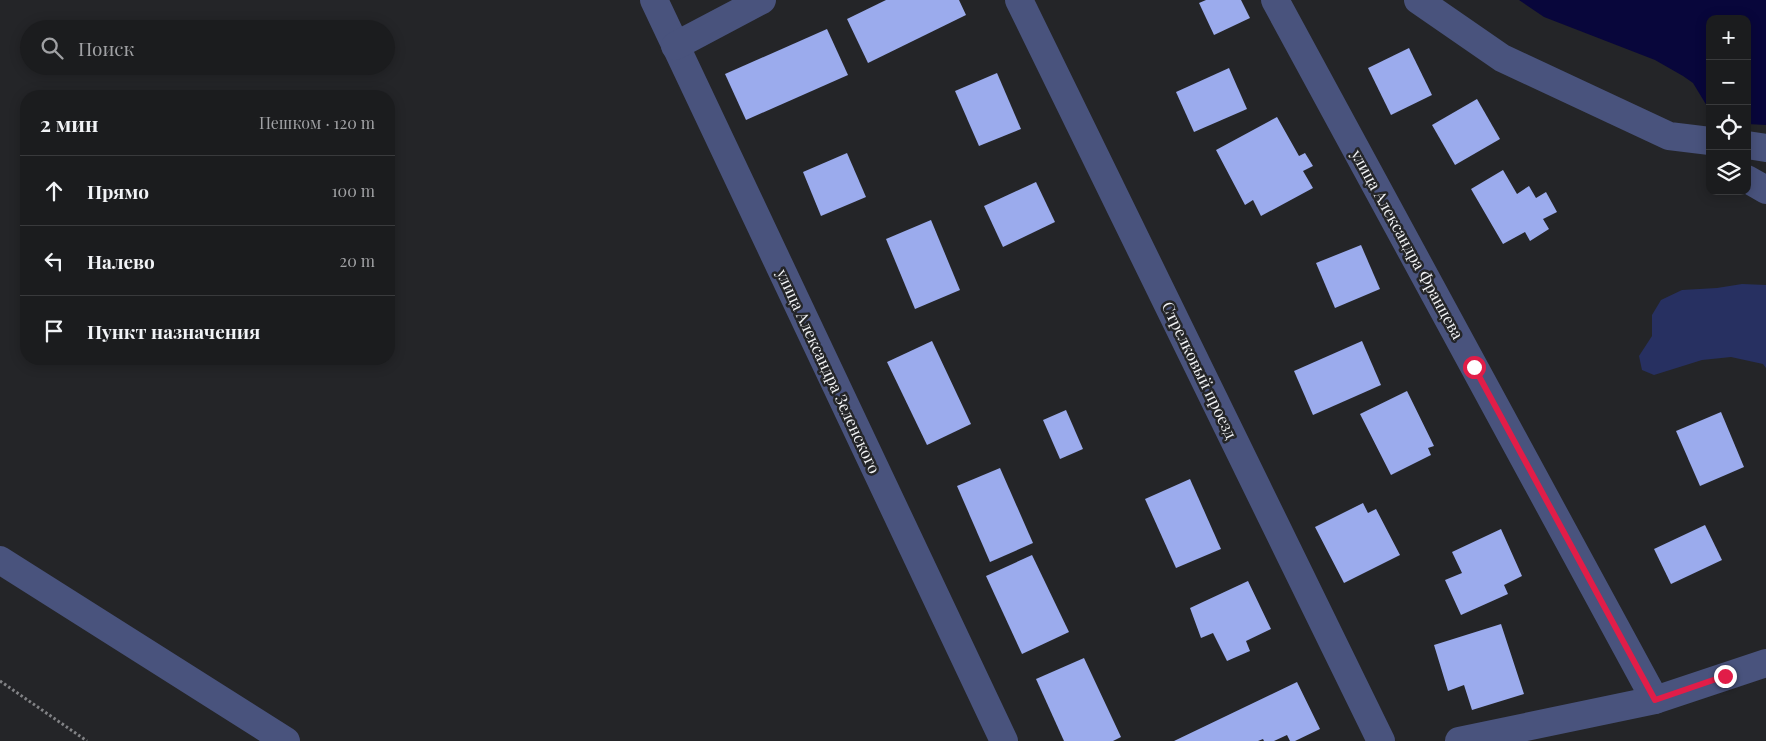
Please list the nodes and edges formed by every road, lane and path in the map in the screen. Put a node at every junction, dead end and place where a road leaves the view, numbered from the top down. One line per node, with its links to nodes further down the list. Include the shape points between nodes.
1 (654, 0): 6 (street, улица Александра Зеленского)
2 (762, 0): 6 (street)
3 (1019, 0): 21 (street, Стрелковый проезд)
4 (1275, 0): 17 (street, улица Александра Францева)
5 (1418, 0): 7 (street, via 1502,58)
6 (675, 46): 20 (street, улица Александра Зеленского)
7 (1669, 136): 8 (street); 11 (street)
8 (1706, 141)
9 (1751, 146): 10 (street)
10 (1766, 148)
11 (1706, 156)
12 (1751, 181): 13 (street)
13 (1766, 190)
14 (0, 560): 19 (street)
15 (1766, 663): 17 (street)
16 (0, 682): 18 (path)
17 (1655, 700): 22 (street)
18 (87, 741)
19 (286, 741)
20 (1004, 741)
21 (1381, 741)
22 (1459, 741)

